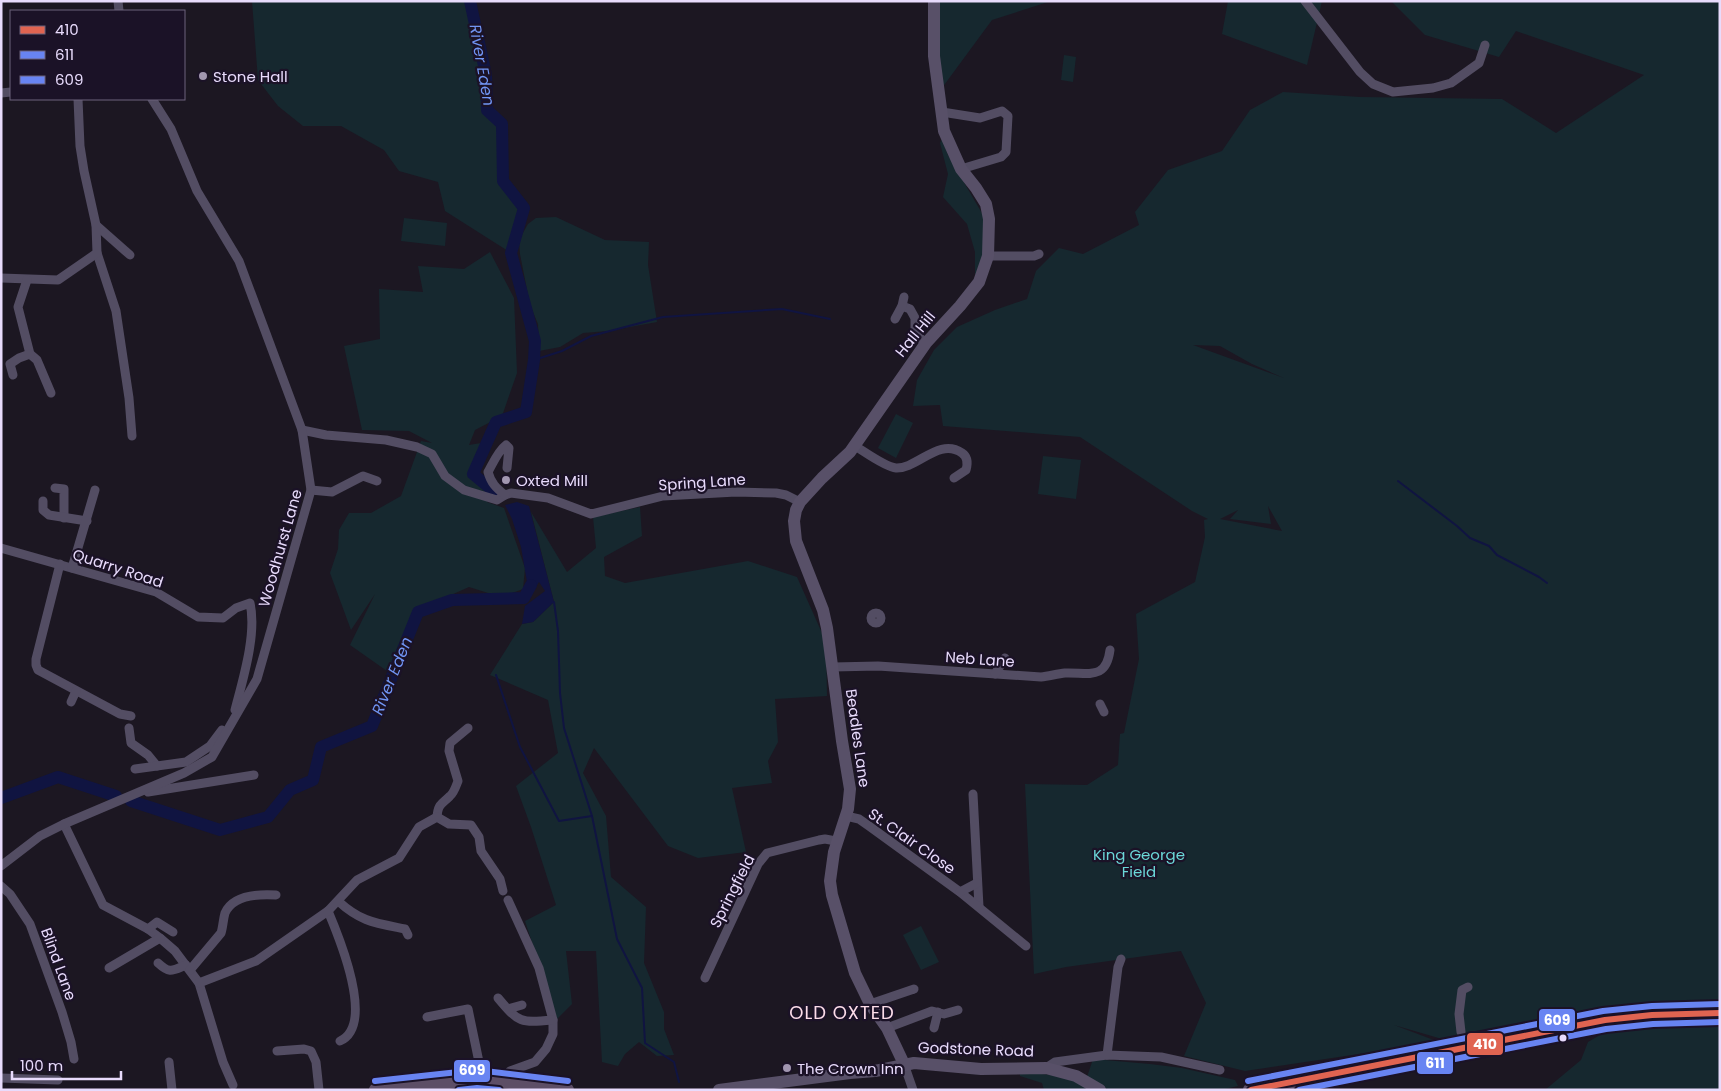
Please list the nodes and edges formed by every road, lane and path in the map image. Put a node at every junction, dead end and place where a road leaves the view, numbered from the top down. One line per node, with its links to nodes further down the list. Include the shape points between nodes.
1 (934, 1): 6 (street, Hall Hill, via 934,56)
2 (1305, 1): 3 (street, via 1360,72 1373,84 1393,92 1451,83 1479,63)
3 (1485, 45)
4 (78, 100): 8 (street, via 83,164)
5 (153, 100): 20 (street, Woodhurst Lane, via 171,129 197,191 239,261)
6 (942, 112): 7 (street, Hall Hill, via 944,130); 7 (street, via 980,118 1002,111 1008,116 1006,152 1001,157)
7 (961, 169): 12 (street, Hall Hill, via 986,204)
8 (96, 225): 9 (street); 11 (street)
9 (97, 253): 14 (street, via 58,280); 21 (street, via 116,311)
10 (1039, 254): 12 (street)
11 (130, 255)
12 (988, 256): 16 (street, Hall Hill, via 979,282)
13 (1, 278): 14 (street)
14 (27, 280): 17 (street, via 18,307)
15 (895, 319): 16 (street, via 903,302 915,318 915,334)
16 (926, 343): 22 (street, Hall Hill)
17 (30, 354): 18 (street, via 8,362); 19 (street, via 37,360)
18 (13, 375)
19 (51, 393)
20 (302, 430): 28 (street, Woodhurst Lane); 29 (street, Spring Lane, via 417,447 432,454 445,476 464,490 497,500)
21 (132, 436)
22 (855, 446): 24 (street, via 895,468 905,467 939,450 958,451 965,455 968,463 966,470); 31 (street, Hall Hill)
23 (507, 468): 29 (street, via 509,448 506,445 488,472 490,480)
24 (954, 478)
25 (377, 481): 28 (street, via 363,476 332,492)
26 (55, 488): 32 (street, via 64,489)
27 (96, 490): 33 (street)
28 (311, 490): 44 (street, Woodhurst Lane, via 257,679)
29 (505, 495): 31 (street, Spring Lane, via 548,498 591,514 663,496 776,493)
30 (44, 500): 32 (street, via 43,510 49,515)
31 (800, 502): 39 (street, Hall Hill, via 794,532 823,610)
32 (64, 518): 33 (street)
33 (87, 521): 36 (street)
34 (1, 548): 35 (street, Quarry Road)
35 (60, 564): 36 (street, Quarry Road); 41 (street, via 36,665 43,674)
36 (72, 568): 44 (street, Quarry Road, via 156,592 198,618 223,618 250,603 248,655)
37 (1110, 650): 40 (street, Neb Lane, via 1105,667 1098,673 1041,677)
38 (1005, 658): 40 (street)
39 (833, 667): 40 (street, Neb Lane, via 878,666); 52 (street, Beadles Lane, via 850,789)
40 (995, 674)
41 (76, 691): 42 (street); 43 (street, via 120,714)
42 (71, 702)
43 (131, 716)
44 (234, 716): 47 (street, via 210,746 186,762); 51 (street, Woodhurst Lane, via 212,757 184,773)
45 (129, 728): 47 (street, via 131,743)
46 (468, 728): 53 (street, via 450,742 449,751 458,782 438,809)
47 (157, 766): 48 (street)
48 (135, 769)
49 (254, 775): 51 (street)
50 (973, 794): 57 (street, St. Clair Close)
51 (131, 795): 54 (street, Woodhurst Lane)
52 (846, 816): 55 (street, Beadles Lane); 60 (street, St. Clair Close, via 859,819)
53 (437, 817): 59 (street, via 449,824 471,825 479,837 481,852 500,879); 62 (street, via 419,827 399,858 357,880)
54 (64, 824): 56 (street, Woodhurst Lane, via 40,836); 66 (street, via 103,905)
55 (836, 841): 75 (street, Springfield, via 819,840 764,856); 80 (street, Beadles Lane, via 831,870 832,895 855,973)
56 (1, 866)
57 (977, 883): 60 (street, St. Clair Close); 64 (street, St. Clair Close)
58 (1, 886): 97 (street, Blind Lane, via 30,924 62,1012)
59 (503, 891)
60 (960, 892): 64 (street, St. Clair Close)
61 (276, 895): 74 (street, via 251,895 227,909 221,933)
62 (338, 900): 65 (street); 67 (street, via 366,921)
63 (508, 900): 88 (street, via 539,968)
64 (979, 907): 70 (street, St. Clair Close)
65 (328, 911): 76 (street, via 256,961); 93 (street, via 355,994 354,1028 348,1037)
66 (148, 929): 68 (street, via 158,922); 69 (street)
67 (407, 929)
68 (173, 932)
69 (160, 938): 73 (street); 74 (street)
70 (1026, 946)
71 (1121, 959): 95 (street)
72 (158, 964): 74 (street, via 171,972)
73 (109, 968)
74 (188, 968): 76 (street)
75 (705, 978)
76 (199, 983): 108 (street)
77 (1468, 986): 92 (street, via 1462,990 1460,998)
78 (914, 989): 80 (street)
79 (498, 998): 82 (street)
80 (870, 1004): 90 (street, Beadles Lane)
81 (522, 1005): 82 (street)
82 (508, 1009): 88 (street, via 527,1022)
83 (958, 1010): 84 (street, via 944,1014)
84 (938, 1012): 90 (street, via 932,1011); 91 (street)
85 (446, 1013): 87 (street); 89 (street); 104 (street, via 468,1009 478,1062)
86 (1720, 1013): 117 (main road, via 1605,1020)
87 (427, 1017)
88 (553, 1020): 107 (street, via 553,1034 546,1049 535,1062 510,1072)
89 (447, 1024)
90 (887, 1028): 99 (street, Beadles Lane)
91 (934, 1028)
92 (1461, 1032)
93 (340, 1041)
94 (277, 1051): 111 (street, via 314,1048)
95 (1107, 1054): 96 (street, Godstone Road); 101 (street, Godstone Road, via 1161,1057)
96 (1085, 1058): 100 (street, Godstone Road, via 1055,1062); 102 (street)
97 (74, 1059)
98 (170, 1062): 110 (street)
99 (904, 1064): 100 (street, Godstone Road, via 981,1069); 114 (street, Godstone Road, via 875,1071); 115 (street)
100 (1046, 1068): 102 (street, Godstone Road)
101 (1220, 1070)
102 (1076, 1076): 116 (street, Godstone Road)
103 (1, 1078): 105 (street)
104 (477, 1079): 107 (main road); 112 (main road)
105 (27, 1080): 106 (street); 109 (street)
106 (58, 1080)
107 (510, 1082): 113 (main road)
108 (233, 1085)
109 (25, 1090)
110 (172, 1090)
111 (318, 1090)
112 (376, 1090)
113 (567, 1090)
114 (719, 1090)
115 (913, 1090)
116 (1100, 1090)
117 (1250, 1090)

